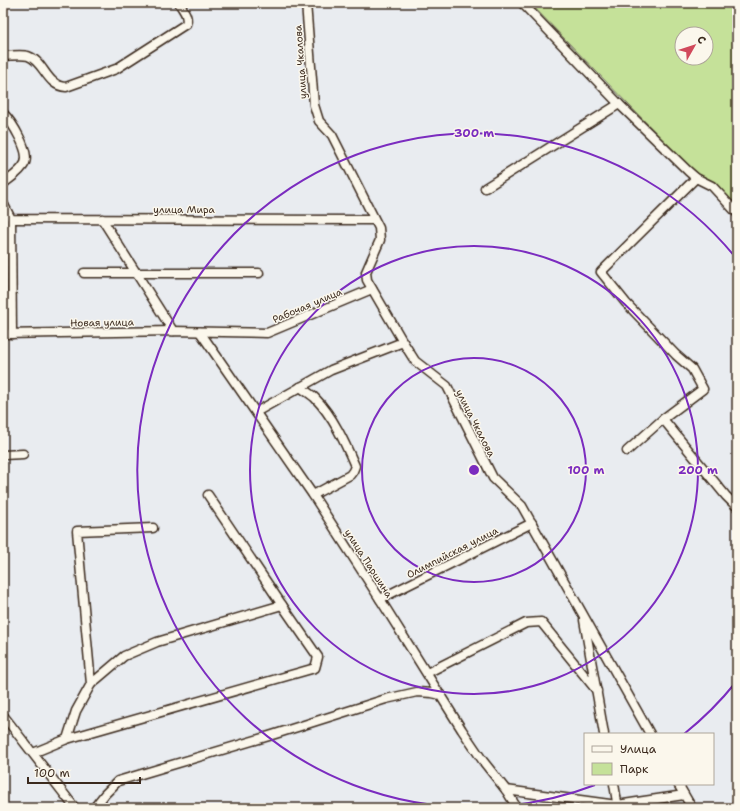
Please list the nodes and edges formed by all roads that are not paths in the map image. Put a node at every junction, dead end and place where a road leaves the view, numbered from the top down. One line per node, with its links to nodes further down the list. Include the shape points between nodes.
1 (179, 3): 4 (street, via 187,16 186,24 116,69 66,87 53,82 29,56)
2 (306, 3): 14 (street, улица Чкалова, via 314,105 319,121 332,135)
3 (522, 3): 5 (street)
4 (3, 56)
5 (619, 104): 7 (street); 9 (street)
6 (3, 113): 8 (street, via 25,150 26,162)
7 (696, 178): 11 (street, via 712,186); 26 (street, via 601,272 626,303 692,370 703,389)
8 (3, 184)
9 (485, 188)
10 (3, 203): 12 (street)
11 (737, 213)
12 (11, 219): 13 (street, улица Мира); 22 (street)
13 (102, 219): 14 (street, улица Мира); 16 (street)
14 (374, 220): 18 (street, улица Чкалова, via 379,228 380,240 366,272)
15 (84, 273): 16 (street)
16 (135, 273): 17 (street); 19 (street)
17 (259, 273)
18 (372, 289): 20 (street, Рабочая улица, via 267,333); 23 (street, улица Чкалова)
19 (172, 331): 20 (street, Новая улица); 22 (street, Новая улица)
20 (200, 332): 25 (street, улица Паршина)
21 (3, 334): 22 (street, Новая улица)
22 (12, 334)
23 (403, 342): 24 (street, via 331,370); 33 (street, улица Чкалова, via 415,361 447,386 493,478 522,506)
24 (300, 387): 25 (street); 31 (street, via 315,398 331,419 355,466 350,475)
25 (256, 412): 31 (street, улица Паршина)
26 (663, 419): 27 (street); 32 (street)
27 (627, 451)
28 (23, 454): 29 (street)
29 (3, 455)
30 (208, 495): 36 (street)
31 (313, 495): 35 (street, улица Паршина)
32 (737, 507)
33 (532, 524): 35 (street, Олимпийская улица); 37 (street, улица Чкалова)
34 (153, 528): 39 (street, via 77,531)
35 (380, 599): 38 (street, улица Паршина)
36 (282, 605): 39 (street, via 157,642 124,656); 45 (street, via 318,657 315,668)
37 (583, 613): 40 (street); 44 (street, улица Чкалова)
38 (427, 674): 40 (street, via 526,623 541,622); 41 (street, улица Паршина)
39 (91, 684): 45 (street, via 76,711)
40 (597, 691): 43 (street)
41 (441, 695): 49 (street, улица Паршина, via 483,761); 53 (street, via 417,692 386,699 118,781)
42 (4, 718): 46 (street)
43 (604, 733)
44 (649, 733)
45 (67, 739): 46 (street)
46 (33, 753): 52 (street)
47 (614, 785): 51 (street)
48 (679, 785): 50 (street)
49 (506, 790): 51 (street); 54 (street, улица Паршина)
50 (684, 795): 51 (street); 55 (street)
51 (618, 807)
52 (77, 808)
53 (94, 808)
54 (517, 808)
55 (692, 808)

